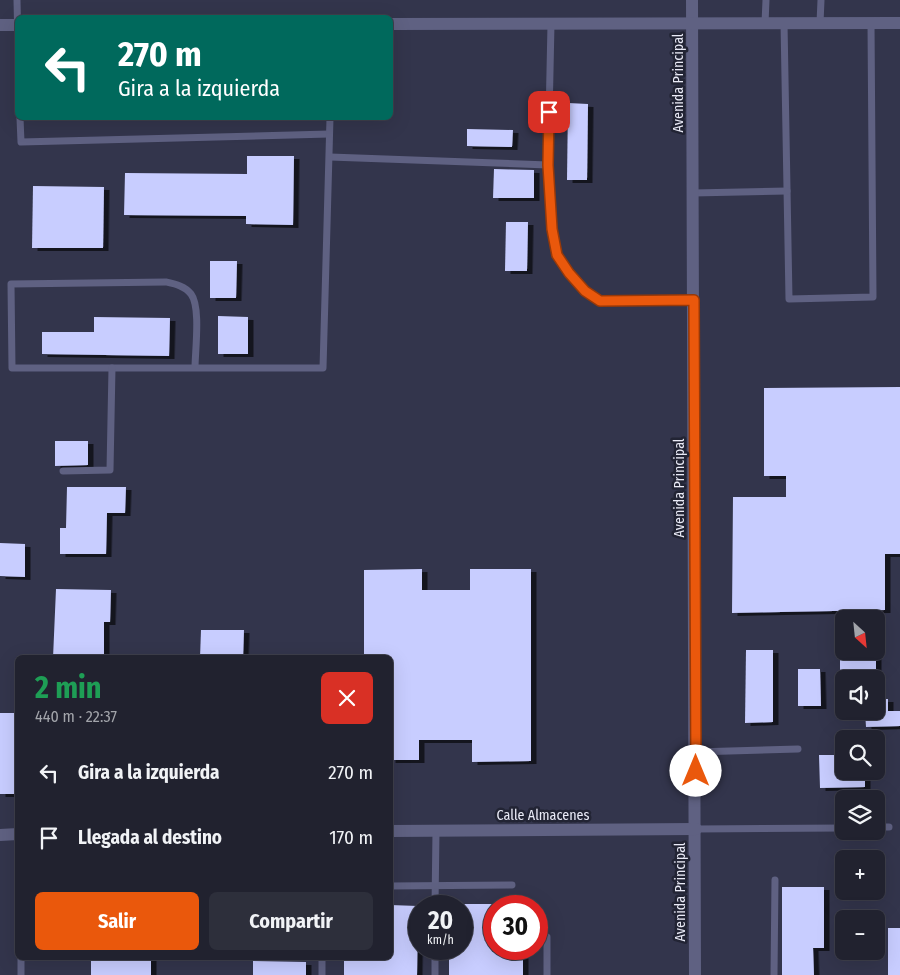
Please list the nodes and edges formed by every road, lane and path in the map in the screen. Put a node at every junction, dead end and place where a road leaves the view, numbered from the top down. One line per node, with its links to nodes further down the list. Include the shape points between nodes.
1 (16, 0): 5 (lane)
2 (692, 0): 13 (street, Avenida Principal)
3 (766, 0): 6 (lane)
4 (821, 0): 8 (lane)
5 (17, 15)
6 (765, 22): 7 (street); 13 (street)
7 (784, 23): 8 (street); 21 (lane)
8 (820, 23): 9 (street)
9 (871, 23): 10 (street); 21 (lane, via 873,297 788,299)
10 (900, 23)
11 (393, 24): 12 (street)
12 (551, 24): 13 (street); 20 (lane)
13 (692, 24): 22 (street, Avenida Principal)
14 (0, 25): 15 (street)
15 (15, 25)
16 (20, 120): 18 (lane, via 21,142)
17 (330, 120): 18 (lane)
18 (329, 134): 19 (lane)
19 (330, 157): 20 (lane); 25 (lane, via 323,368)
20 (548, 165): 23 (lane, via 557,255 585,291 600,301)
21 (787, 191): 22 (lane)
22 (693, 193): 23 (street, Avenida Principal)
23 (694, 300): 28 (street, Avenida Principal)
24 (112, 368): 25 (lane); 25 (lane, via 12,368 11,284 178,284 190,293 196,304); 26 (lane, via 110,470)
25 (194, 368)
26 (63, 471)
27 (798, 749): 28 (lane)
28 (696, 752): 32 (street, Avenida Principal)
29 (885, 827): 30 (lane)
30 (889, 827)
31 (835, 828): 32 (lane)
32 (696, 829): 34 (street, Calle Almacenes); 50 (street, Avenida Principal)
33 (393, 831): 34 (street, Calle Almacenes)
34 (436, 831): 40 (lane)
35 (0, 834): 36 (street)
36 (15, 834)
37 (775, 880): 51 (lane)
38 (512, 884): 40 (lane)
39 (393, 886): 40 (lane)
40 (435, 886): 41 (lane)
41 (435, 895)
42 (21, 960): 46 (lane)
43 (322, 960): 47 (lane)
44 (435, 960): 48 (lane)
45 (547, 960): 49 (lane)
46 (21, 975)
47 (322, 975)
48 (435, 975)
49 (547, 975)
50 (695, 975)
51 (774, 975)

